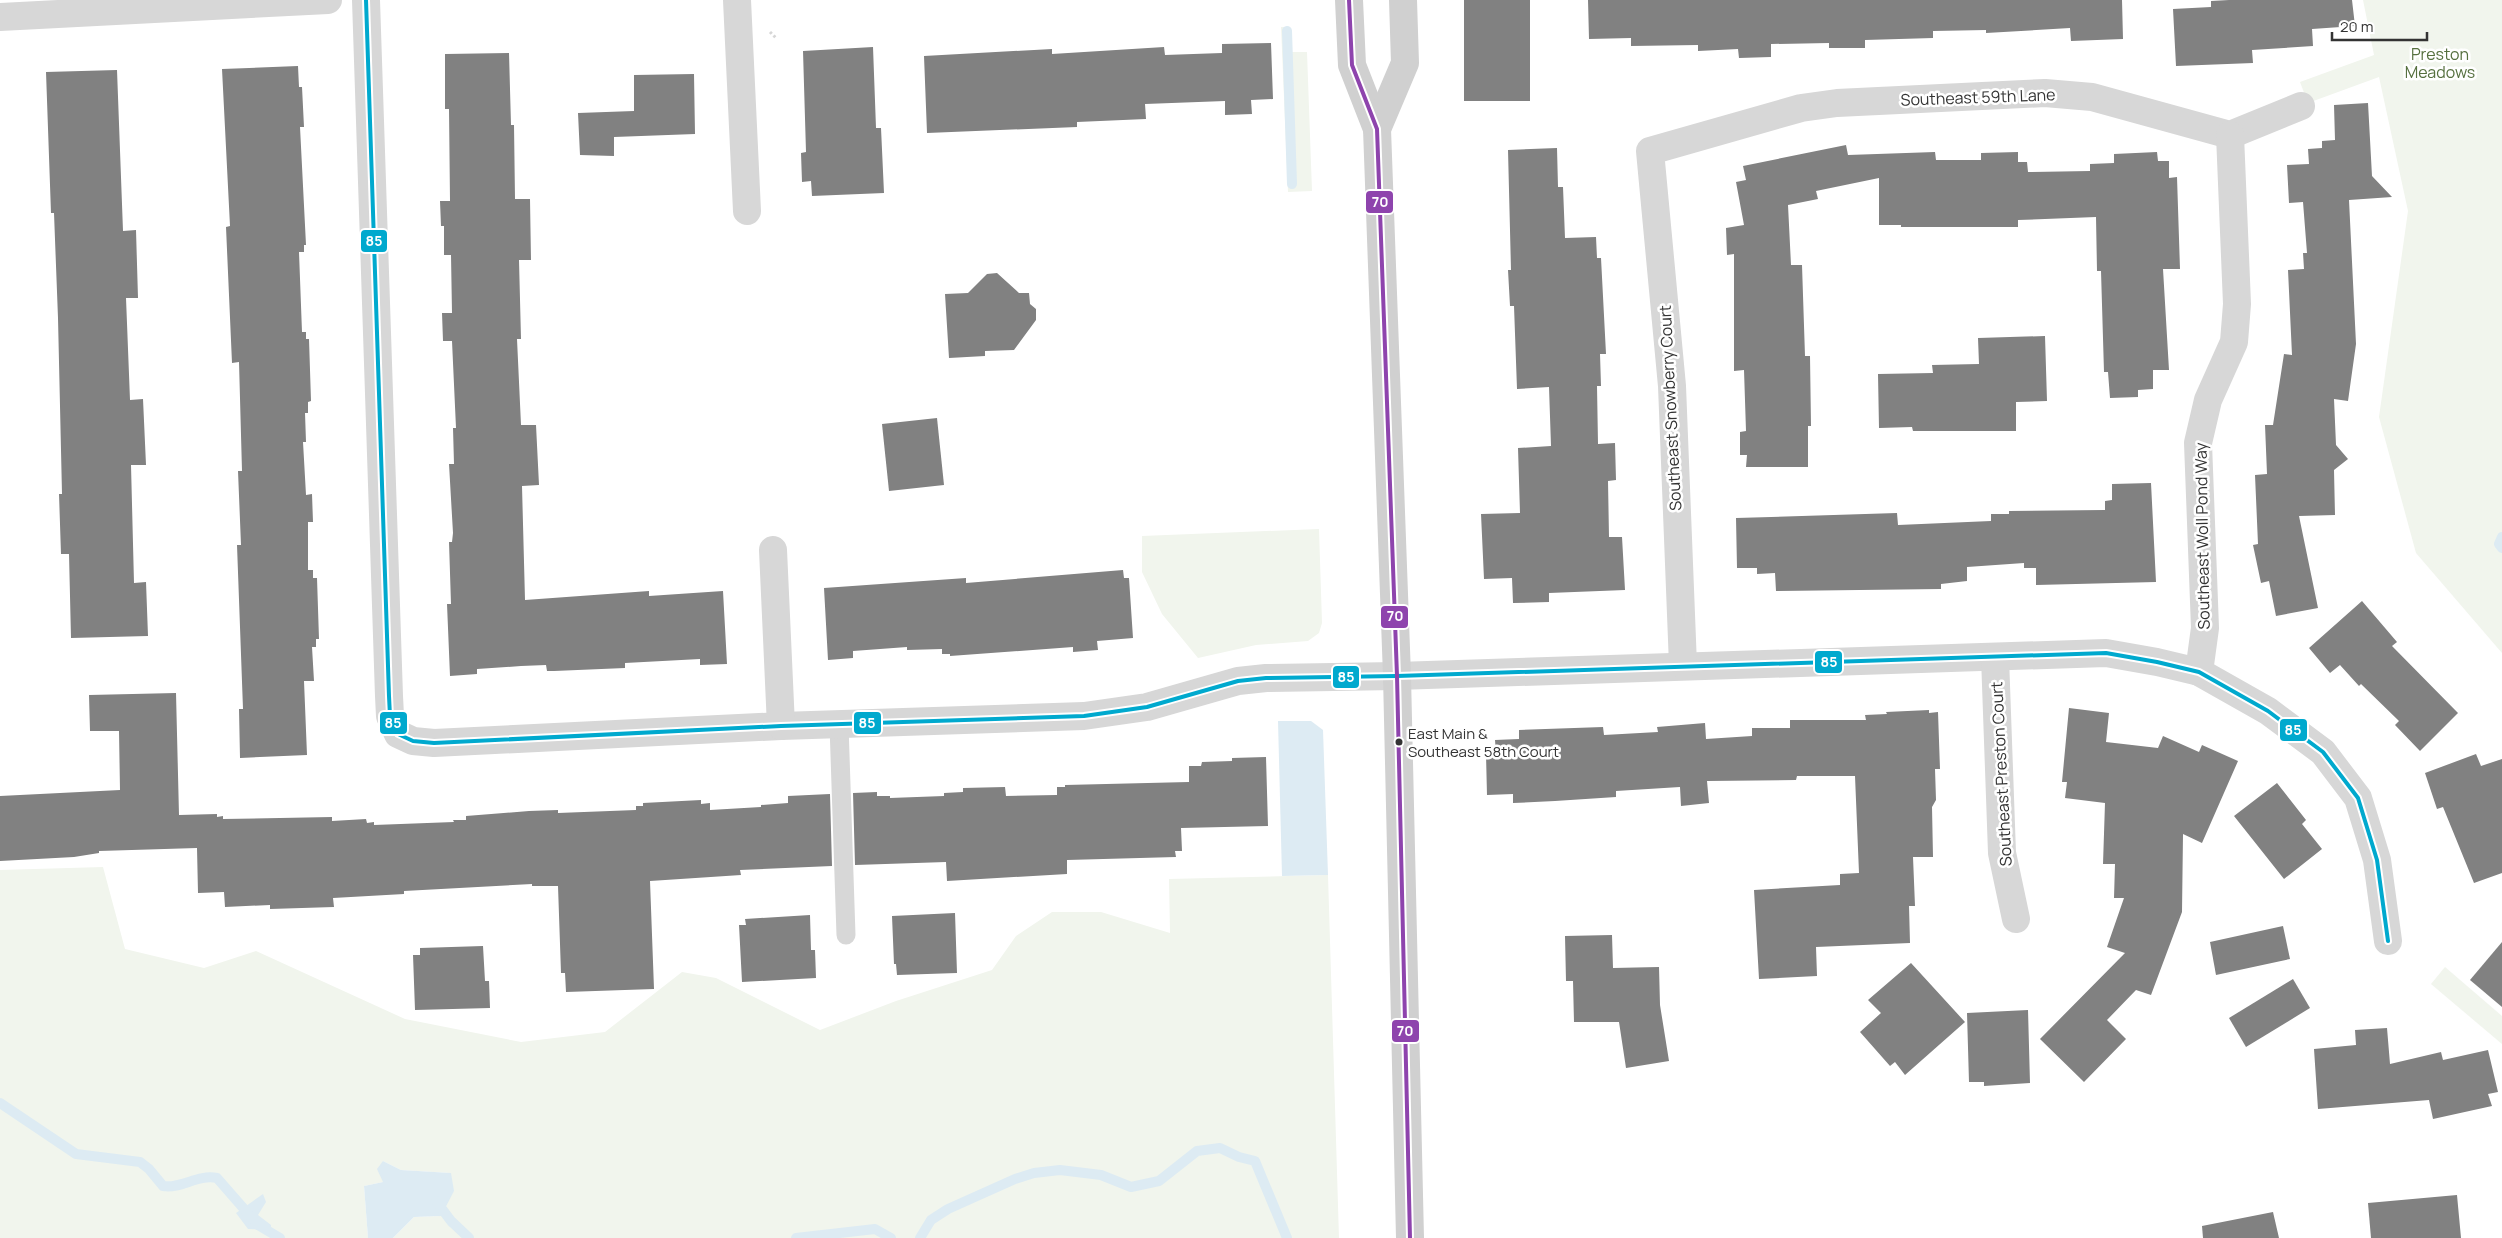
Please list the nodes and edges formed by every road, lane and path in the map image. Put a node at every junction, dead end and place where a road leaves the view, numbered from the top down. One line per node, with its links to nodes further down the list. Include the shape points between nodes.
1 (328, 0): 6 (street)
2 (366, 0): 18 (street, via 386,639 390,716 398,734 413,742 434,743)
3 (737, 0): 11 (street)
4 (1350, 0): 8 (main road, via 1352,65)
5 (1403, 0): 8 (main road, via 1405,62)
6 (0, 17)
7 (2301, 106): 9 (street)
8 (1377, 129): 16 (main road)
9 (2230, 135): 10 (street, Southeast 59th Lane, via 2092,97 2045,93 1837,103 1801,108); 15 (street, Southeast Woll Pond Way, via 2237,304 2234,342 2208,400 2198,444 2204,628)
10 (1650, 151): 14 (street, Southeast Snowberry Court, via 1672,386)
11 (747, 211)
12 (772, 550): 18 (street)
13 (1995, 657): 14 (street); 15 (street, via 2106,653); 19 (street, Southeast Preston Court, via 2002,853)
14 (1683, 665): 16 (street)
15 (2199, 672): 21 (street, via 2268,711 2323,752 2358,798 2377,860)
16 (1397, 676): 17 (street, via 1306,676 1238,681 1147,706 1084,716); 22 (main road)
17 (839, 725): 18 (street); 20 (lane)
18 (781, 726)
19 (2016, 919)
20 (846, 935)
21 (2388, 941)
22 (1410, 1238)

